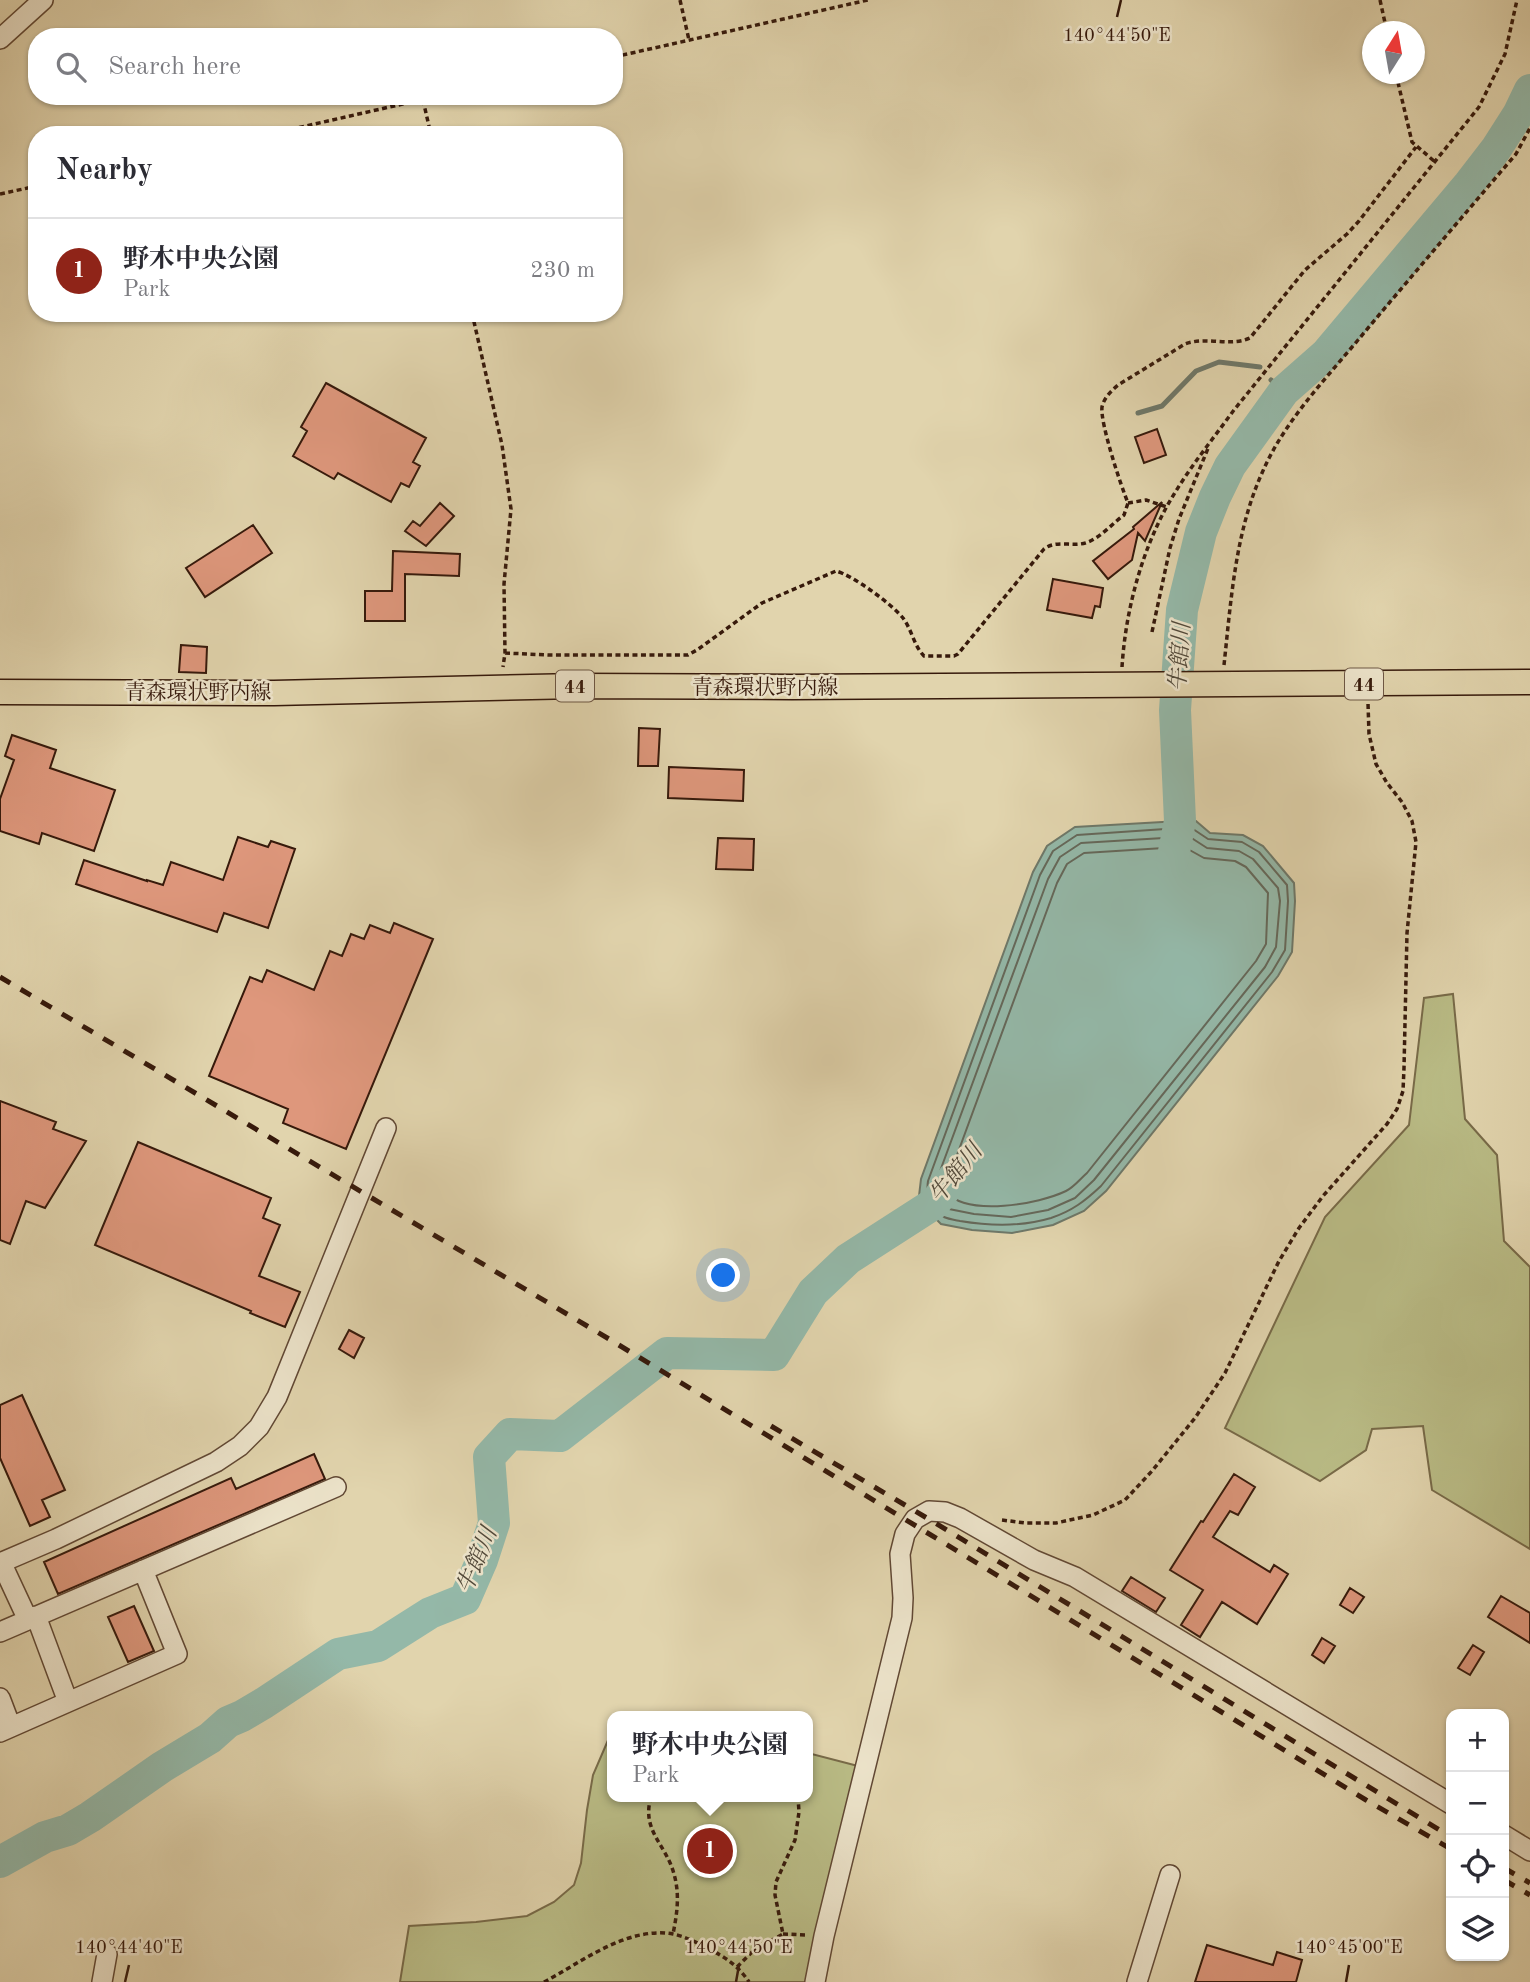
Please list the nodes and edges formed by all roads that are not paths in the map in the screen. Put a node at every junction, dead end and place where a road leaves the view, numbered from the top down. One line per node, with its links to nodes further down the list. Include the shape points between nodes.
1 (43, 0): 2 (street)
2 (0, 39)
3 (1530, 682): 4 (main road, 青森環状野内線 / 44)
4 (0, 692)
5 (386, 1128): 7 (street, via 277,1397 259,1427 216,1462)
6 (336, 1487): 8 (street)
7 (1, 1562): 9 (street)
8 (143, 1570): 9 (street); 12 (street, via 177,1654)
9 (32, 1618): 10 (street); 12 (street)
10 (0, 1632)
11 (0, 1698): 13 (street)
12 (68, 1702): 13 (street)
13 (6, 1729)
14 (1446, 1801): 20 (street, via 1074,1577 960,1518 929,1511 915,1519 900,1554 902,1618)
15 (1509, 1838): 16 (street)
16 (1530, 1851)
17 (1170, 1875): 21 (street)
18 (107, 1954): 19 (street)
19 (102, 1982)
20 (815, 1982)
21 (1137, 1982)

